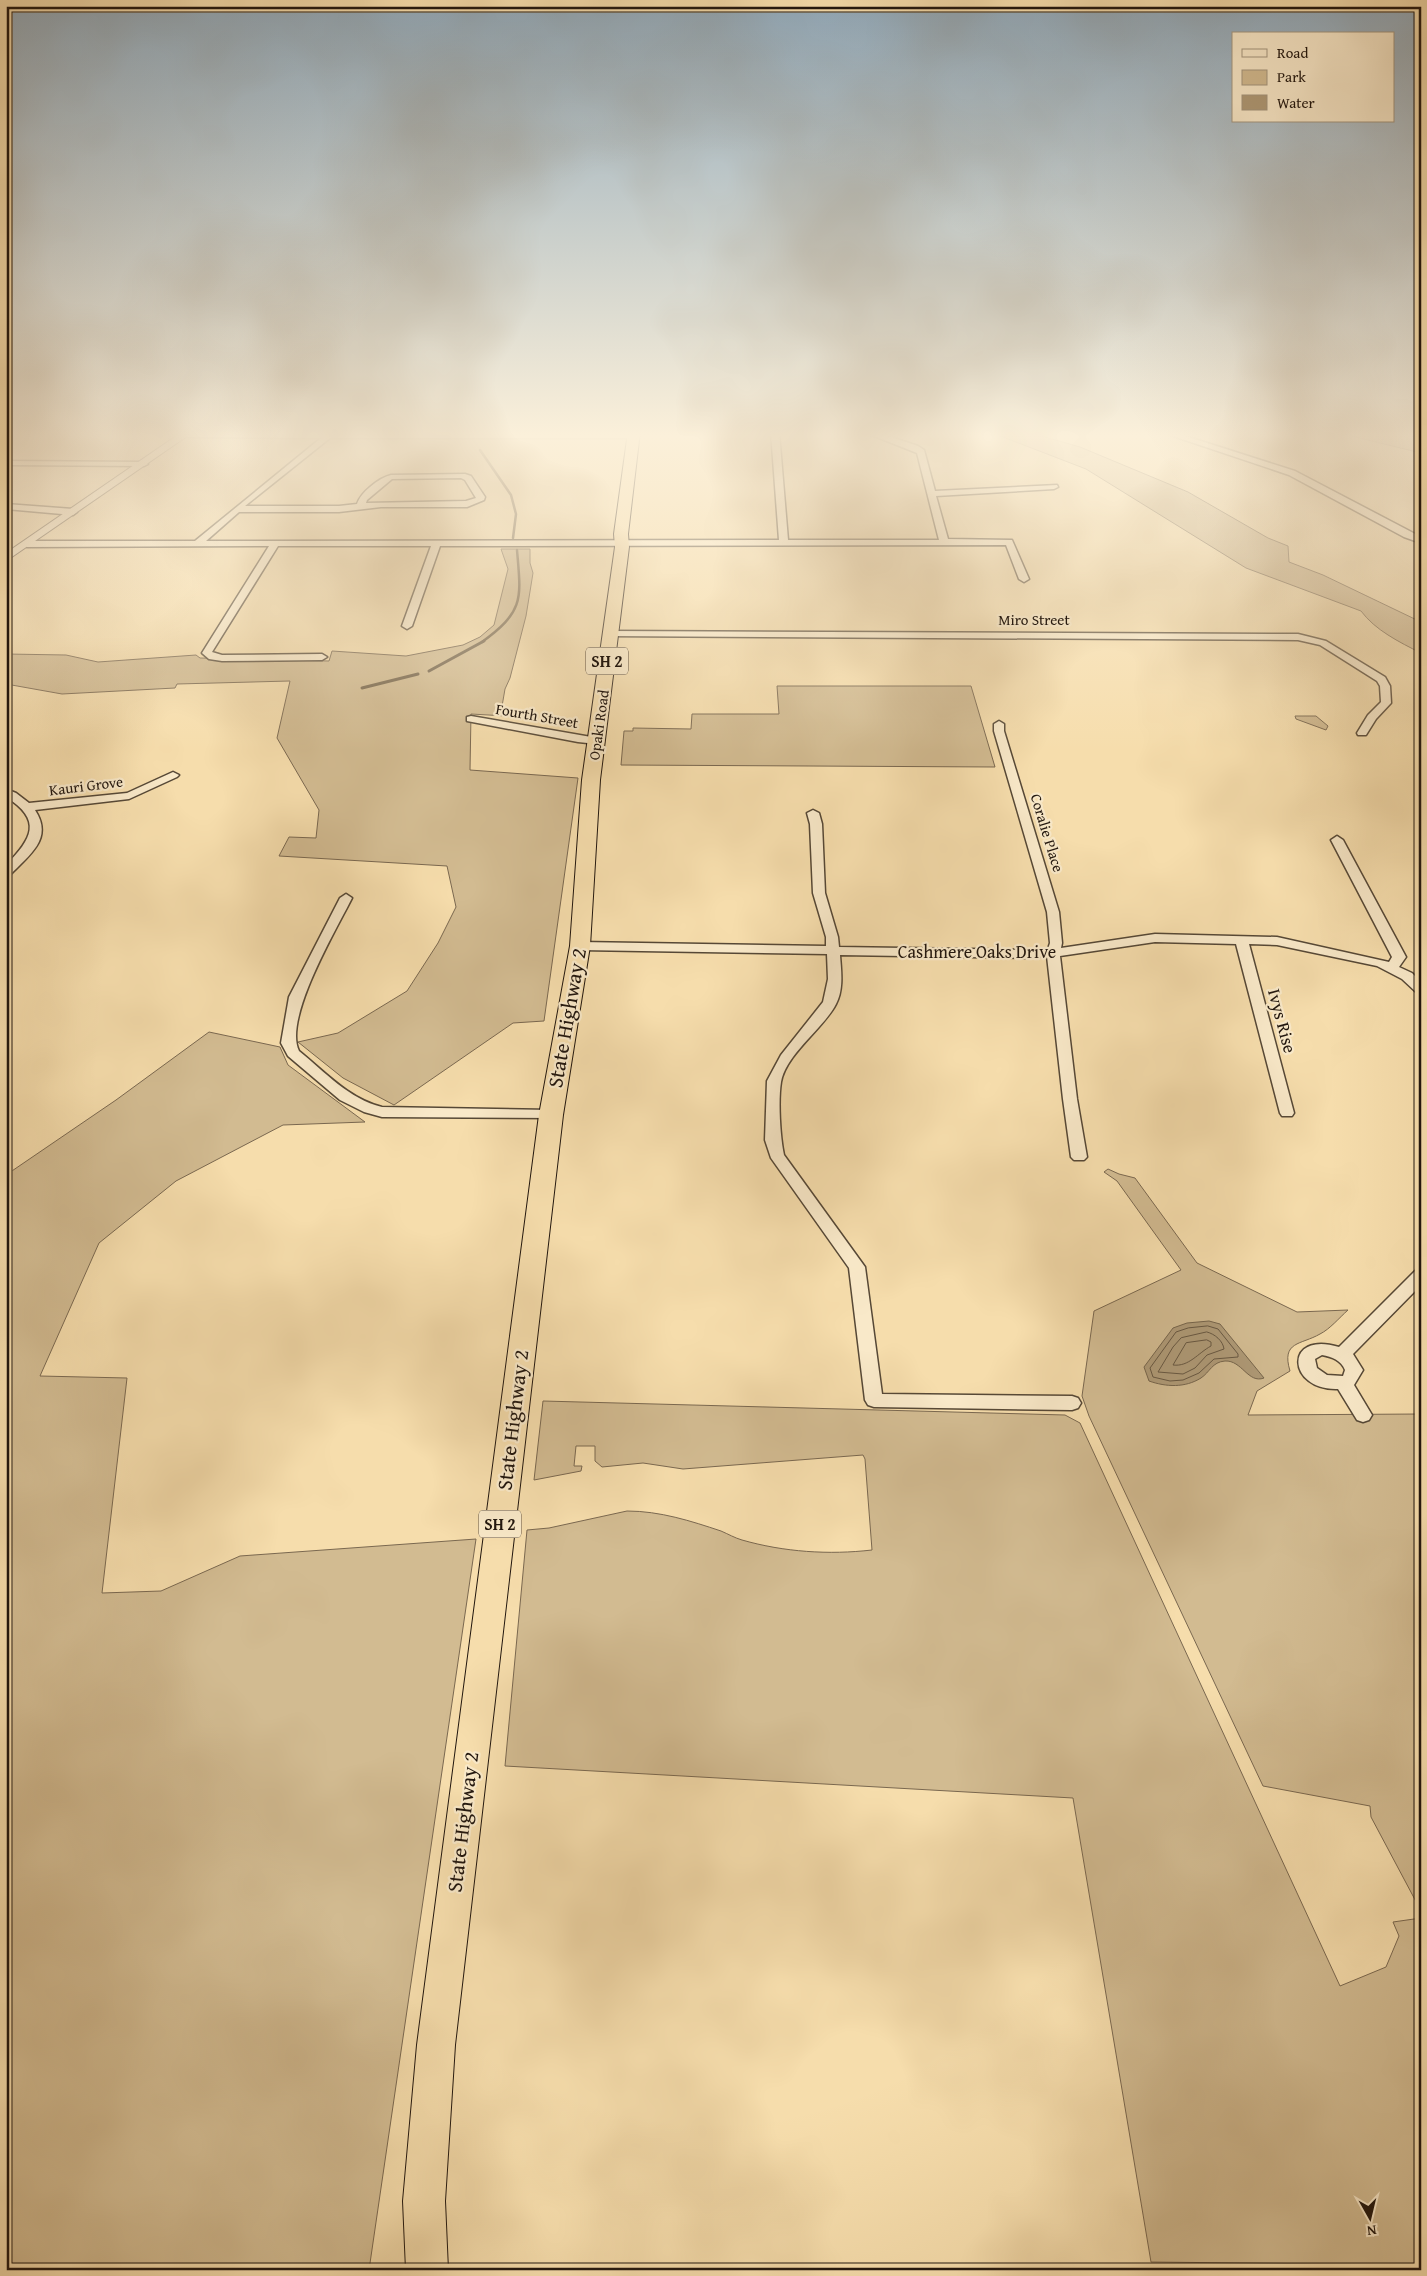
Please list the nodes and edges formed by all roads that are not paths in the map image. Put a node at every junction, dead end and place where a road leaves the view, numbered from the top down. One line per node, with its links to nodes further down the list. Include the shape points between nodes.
1 (34, 538): 9 (street)
2 (203, 538): 10 (street)
3 (623, 538): 8 (highway, Opaki Road / SH 2)
4 (784, 538): 6 (street)
5 (943, 538): 7 (street)
6 (784, 542): 7 (street); 8 (street)
7 (944, 542): 14 (street, via 1009,542)
8 (622, 543): 12 (street); 16 (highway, Opaki Road / SH 2)
9 (26, 544): 10 (street); 13 (street)
10 (196, 544): 11 (street)
11 (275, 544): 12 (street); 17 (street, via 207,651 210,656 222,658)
12 (436, 544): 15 (street)
13 (6, 558)
14 (1024, 579)
15 (407, 626)
16 (610, 634): 20 (street, Miro Street, via 1298,637 1322,643 1381,679 1386,703); 21 (highway, Opaki Road / SH 2)
17 (322, 657)
18 (471, 719): 21 (street, Fourth Street)
19 (999, 724): 33 (street, Coralie Place, via 1051,904 1056,943)
20 (1362, 733)
21 (598, 741): 23 (highway, Opaki Road / SH 2)
22 (173, 775): 25 (street, Kauri Grove, via 129,796)
23 (591, 780): 31 (highway, State Highway 2 / SH 2)
24 (6, 792): 25 (street)
25 (27, 807): 28 (street, via 34,818 35,838)
26 (813, 813): 32 (street, via 820,902)
27 (1337, 840): 34 (street, via 1399,957)
28 (6, 872)
29 (346, 898): 37 (street, via 296,997 288,1043 293,1053 348,1099 369,1110)
30 (1241, 940): 33 (street, Cashmere Oaks Drive, via 1155,938); 34 (street, Cashmere Oaks Drive, via 1291,943); 36 (street, Ivys Rise)
31 (580, 946): 32 (street, Cashmere Oaks Drive); 37 (highway, State Highway 2 / SH 2)
32 (835, 951): 33 (street, Cashmere Oaks Drive); 42 (street, via 835,979 830,1002 786,1058 774,1081 773,1132 776,1155 857,1267 874,1400)
33 (1053, 952): 38 (street, Coralie Place)
34 (1392, 967): 35 (street, Cashmere Oaks Drive)
35 (1421, 989)
36 (1287, 1113)
37 (551, 1115): 44 (highway, State Highway 2 / SH 2, via 436,2045 424,2201)
38 (1079, 1156)
39 (1421, 1275): 40 (street)
40 (1342, 1354): 41 (street, via 1354,1370 1353,1375); 41 (street, via 1314,1351 1306,1358 1306,1364 1319,1379)
41 (1343, 1382): 43 (street)
42 (1072, 1403)
43 (1363, 1414)
44 (427, 2270)

